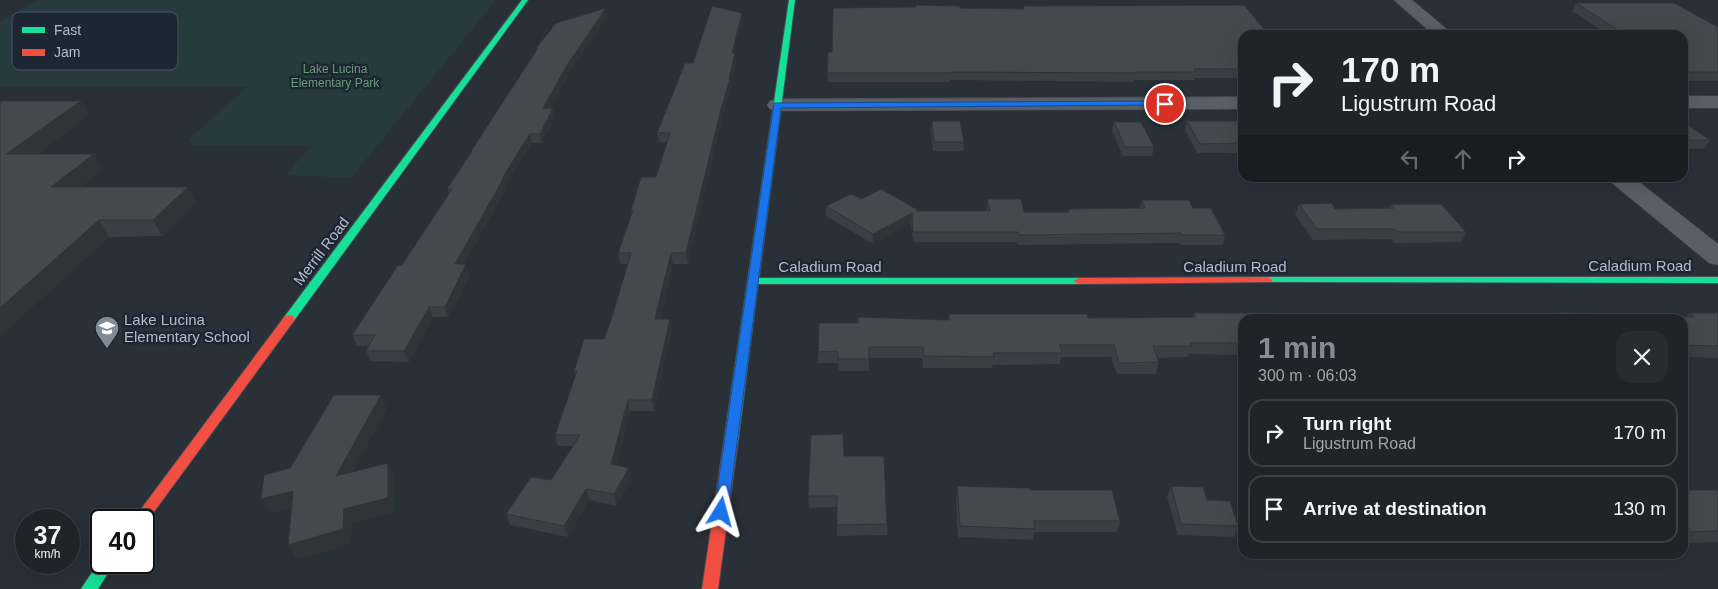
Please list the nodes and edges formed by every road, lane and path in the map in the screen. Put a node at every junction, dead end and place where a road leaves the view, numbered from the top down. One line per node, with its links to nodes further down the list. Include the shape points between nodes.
1 (525, 0): 13 (street, Merrill Road)
2 (792, 0): 8 (street)
3 (1402, 0): 4 (street)
4 (1439, 30)
5 (1688, 102): 6 (street)
6 (1718, 102)
7 (1238, 103): 8 (street)
8 (777, 105): 12 (street)
9 (1625, 182): 10 (street)
10 (1718, 257)
11 (1718, 280): 12 (street, Caladium Road)
12 (753, 281): 16 (street)
13 (148, 509)
14 (100, 574): 15 (street)
15 (89, 589)
16 (710, 589)

